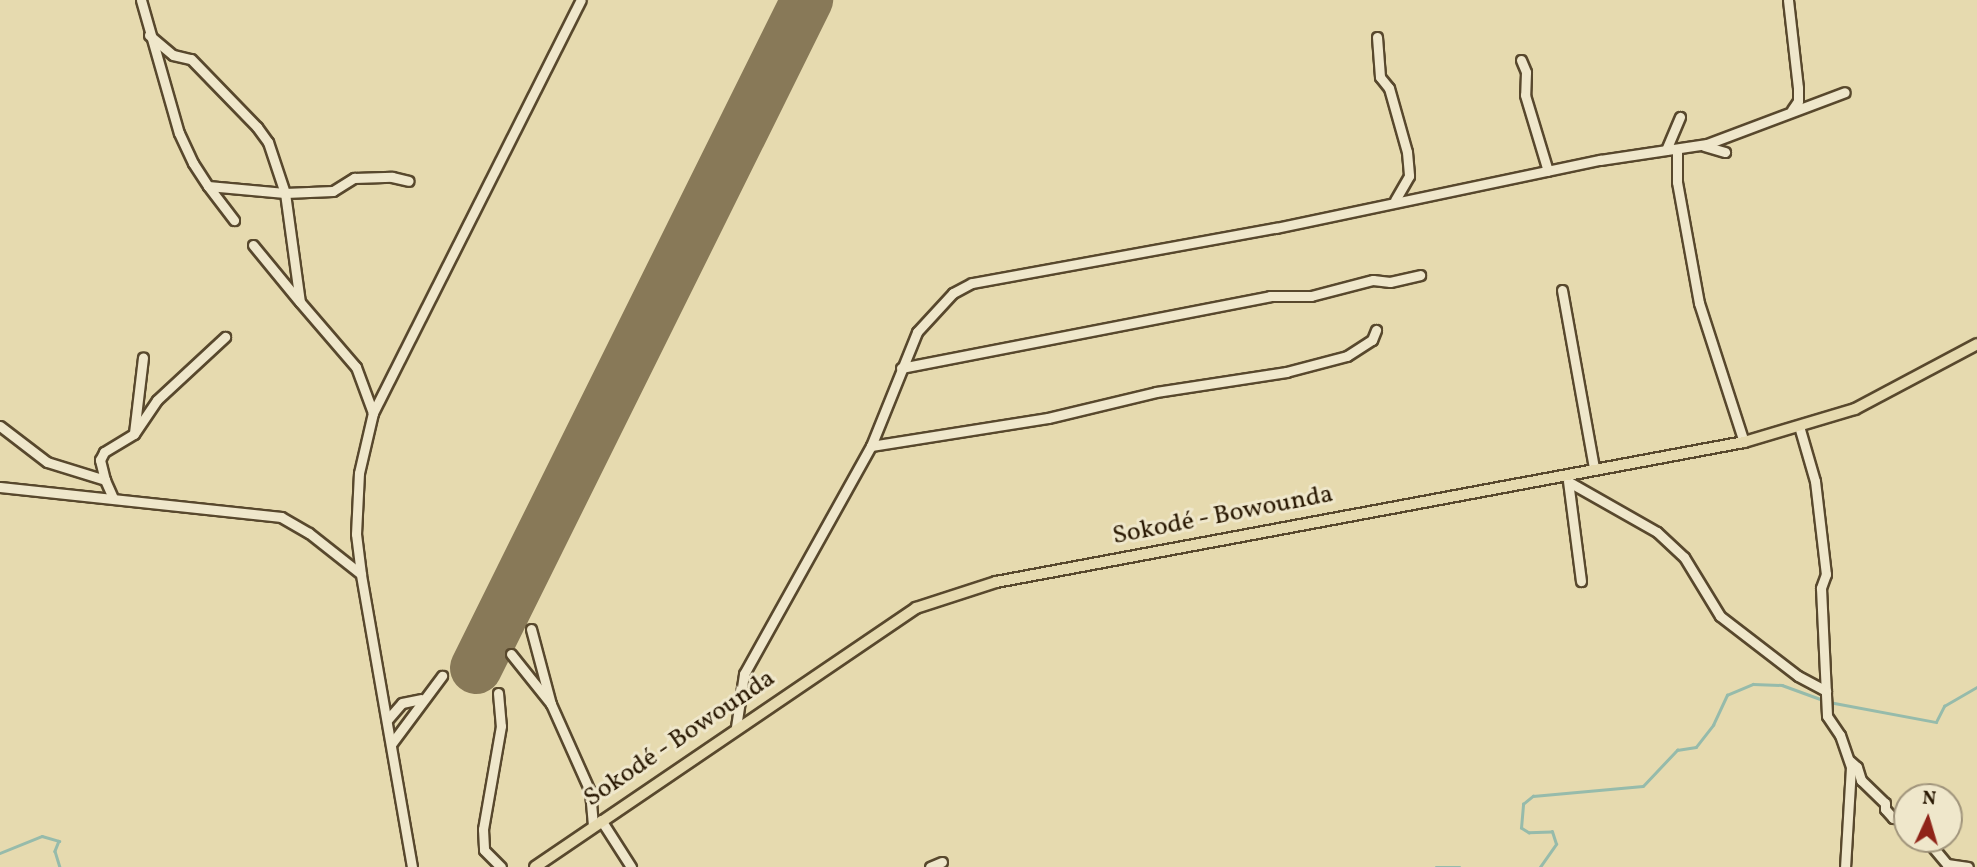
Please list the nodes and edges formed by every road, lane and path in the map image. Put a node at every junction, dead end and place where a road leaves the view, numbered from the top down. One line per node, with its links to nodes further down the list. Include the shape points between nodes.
1 (141, 0): 4 (street)
2 (581, 0): 30 (street)
3 (1788, 0): 8 (street, via 1798,101)
4 (149, 35): 17 (street, via 179,133); 18 (street, via 173,54 191,59 257,127 268,142)
5 (1377, 37): 19 (street, via 1380,78 1393,98 1407,152 1409,176)
6 (1521, 60): 15 (street, via 1526,72 1525,95)
7 (1845, 92): 8 (street)
8 (1785, 114): 10 (street, via 1744,134)
9 (1680, 117): 12 (street)
10 (1702, 145): 11 (street); 13 (street)
11 (1681, 148): 12 (street); 14 (street); 34 (street, via 1677,182 1699,303)
12 (1666, 150): 15 (street)
13 (1726, 152)
14 (1680, 160)
15 (1548, 171): 19 (street)
16 (409, 181): 18 (street, via 354,178 333,191)
17 (208, 186): 18 (street); 20 (street)
18 (285, 193): 24 (street)
19 (1395, 200): 29 (street, via 1276,228 972,283 953,293 917,332)
20 (234, 220)
21 (253, 245): 24 (street)
22 (1420, 275): 29 (street, via 1390,282 1373,280 1311,296 1270,296)
23 (1562, 290): 36 (street)
24 (300, 302): 30 (street, via 356,367)
25 (1376, 330): 35 (street, via 1372,340 1347,356 1286,372 1156,392 1048,418)
26 (225, 337): 33 (street, via 157,400)
27 (1977, 344): 32 (main road, Sokodé - Bowounda, via 1855,409)
28 (143, 358): 33 (street)
29 (901, 368): 35 (street)
30 (373, 413): 41 (street, via 359,473 356,534)
31 (0, 426): 38 (street, via 47,462)
32 (1799, 426): 34 (main road, Sokodé - Bowounda); 46 (street, via 1815,481 1826,574 1821,588)
33 (134, 434): 38 (street, via 104,452 100,460)
34 (1744, 442): 36 (main road, Sokodé - Bowounda)
35 (871, 446): 51 (street, via 744,674)
36 (1594, 468): 37 (main road, Sokodé - Bowounda)
37 (1567, 477): 42 (street); 46 (street, via 1657,532 1684,557 1720,616 1798,676); 51 (main road, Sokodé - Bowounda, via 996,582 916,608)
38 (105, 480): 40 (street)
39 (0, 487): 40 (street)
40 (113, 498): 41 (street, via 281,517)
41 (360, 574): 50 (street)
42 (1581, 581)
43 (531, 629): 49 (street)
44 (511, 654): 49 (street)
45 (442, 676): 48 (street)
46 (1826, 691): 53 (street, via 1827,716)
47 (498, 693): 59 (street, via 501,726 483,829 484,850)
48 (421, 699): 50 (street, via 402,703); 52 (street)
49 (551, 704): 55 (street, via 590,791)
50 (388, 719): 52 (street)
51 (736, 727): 55 (main road, Sokodé - Bowounda)
52 (392, 743): 58 (street)
53 (1849, 760): 54 (street); 63 (street)
54 (1893, 818)
55 (597, 822): 60 (main road, Sokodé - Bowounda); 61 (street)
56 (1938, 853): 64 (street, via 1947,864)
57 (943, 862): 62 (street)
58 (412, 867)
59 (501, 867)
60 (535, 867)
61 (632, 867)
62 (930, 867)
63 (1845, 867)
64 (1968, 867)

